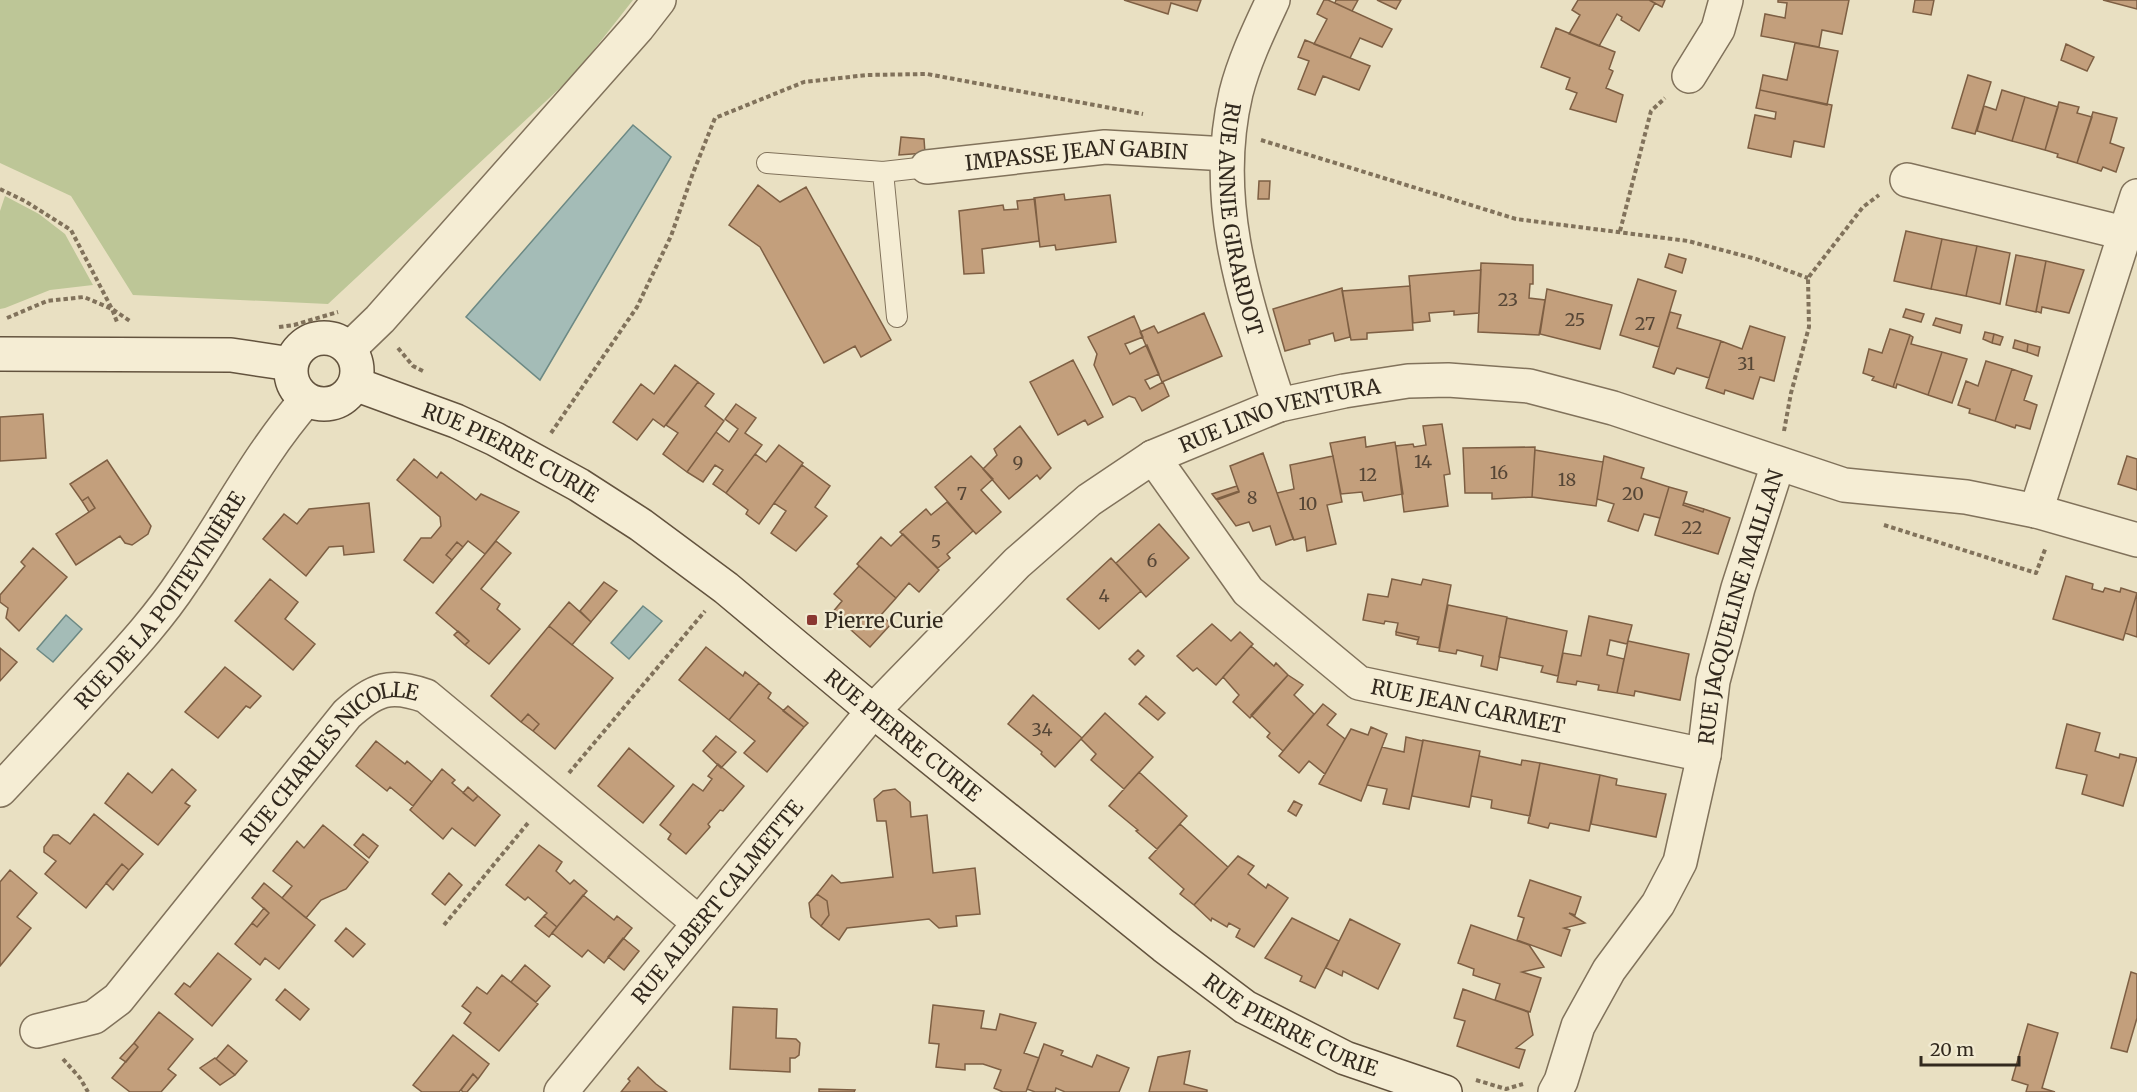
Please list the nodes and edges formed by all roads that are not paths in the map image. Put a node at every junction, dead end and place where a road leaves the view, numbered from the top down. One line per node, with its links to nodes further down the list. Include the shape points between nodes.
1 (659, 0): 13 (street, via 380,319)
2 (1273, 0): 5 (street, RUE ANNIE GIRARDOT, via 1247,59)
3 (1726, 0): 4 (street, via 1718,29)
4 (1689, 76)
5 (1228, 142): 7 (street, IMPASSE JEAN GABIN, via 1105,147); 18 (street, RUE ANNIE GIRARDOT, via 1226,187 1237,264)
6 (767, 163): 8 (lane)
7 (927, 167): 8 (lane)
8 (884, 172): 12 (lane)
9 (1907, 180): 11 (street)
10 (2137, 196): 11 (street)
11 (2124, 233): 21 (street)
12 (897, 317)
13 (349, 349): 15 (street, via 321,338 302,347); 16 (street, via 357,365)
14 (0, 354): 15 (street, via 231,355)
15 (291, 364): 17 (street, via 293,384)
16 (355, 384): 17 (street, via 334,403 315,404); 23 (street, RUE PIERRE CURIE, via 456,422 534,459 641,525 726,588)
17 (306, 400): 25 (street, RUE DE LA POITEVINIÈRE, via 256,465 183,582 157,616)
18 (1279, 405): 19 (street, RUE LINO VENTURA); 20 (street, RUE LINO VENTURA, via 1408,381 1528,386 1613,408)
19 (1153, 458): 23 (street, RUE LINO VENTURA, via 1089,500 1017,562); 24 (street, RUE JEAN CARMET, via 1248,591 1359,683)
20 (1778, 464): 21 (street, RUE JACQUELINE MAILLAN, via 1844,485 1966,497); 24 (street, RUE JACQUELINE MAILLAN, via 1720,652)
21 (2047, 514): 22 (street, RUE JACQUELINE MAILLAN)
22 (2137, 540)
23 (873, 711): 26 (street, RUE ALBERT CALMETTE); 29 (street, RUE PIERRE CURIE, via 1245,1007 1345,1058)
24 (1704, 755): 30 (street, RUE JACQUELINE MAILLAN, via 1680,862 1658,904 1609,970 1578,1026)
25 (0, 790)
26 (698, 922): 27 (street, RUE CHARLES NICOLLE, via 426,696 406,689 385,690 365,698 347,714 118,999 94,1017); 28 (street, RUE ALBERT CALMETTE)
27 (37, 1031)
28 (561, 1092)
29 (1445, 1092)
30 (1555, 1092)

